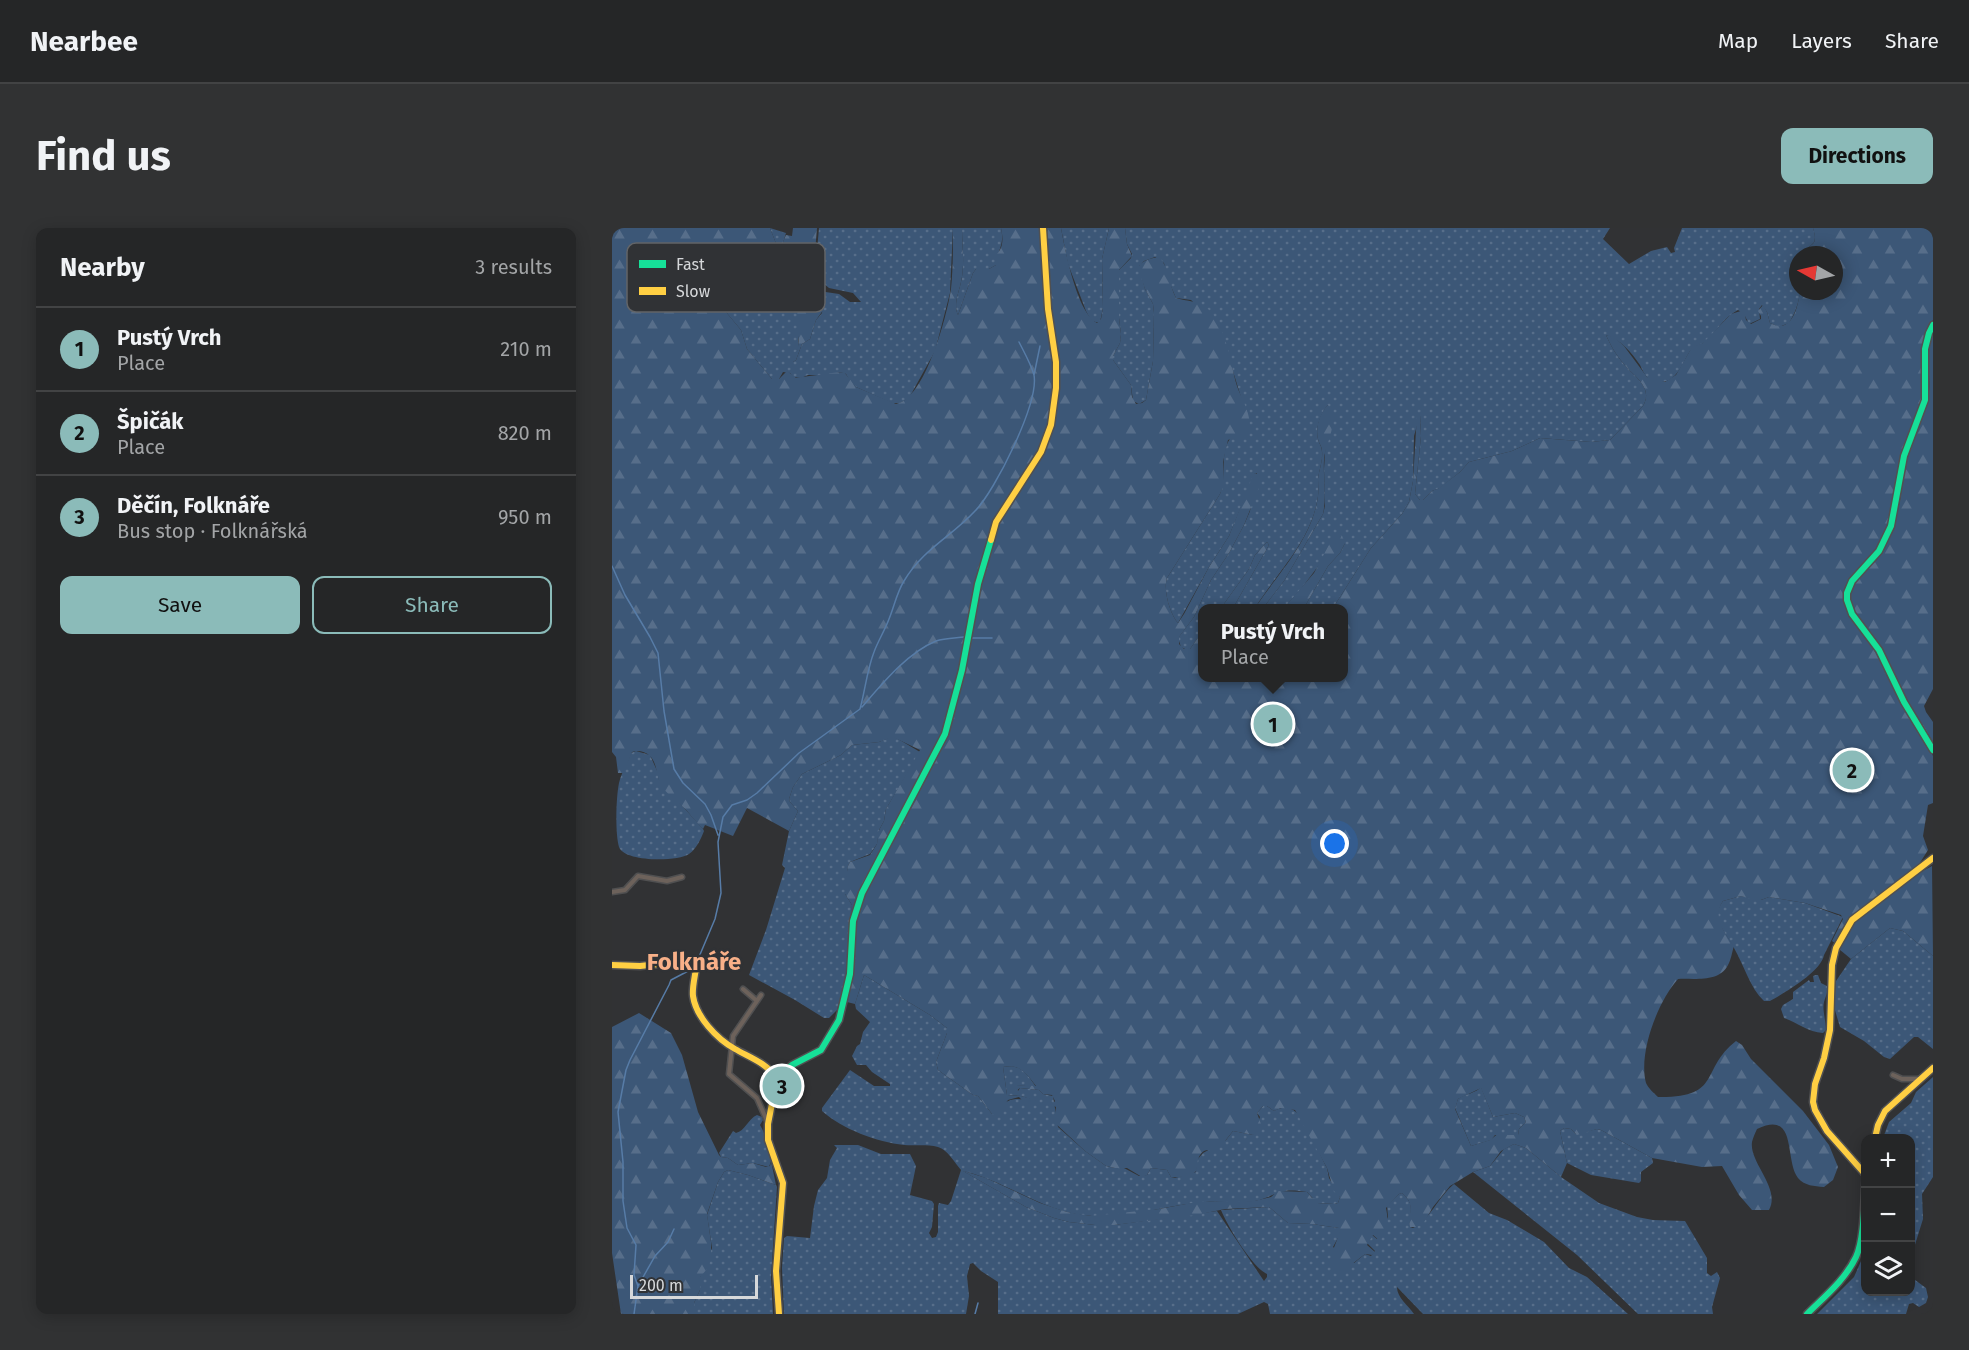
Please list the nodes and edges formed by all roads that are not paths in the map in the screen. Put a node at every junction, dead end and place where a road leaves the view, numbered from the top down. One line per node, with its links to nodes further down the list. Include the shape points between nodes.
1 (1043, 228): 16 (street, via 1056,362 1051,425 1041,452 996,522 945,734 862,893 853,921 850,974 839,1020 821,1050)
2 (1933, 325): 3 (street, via 1925,341 1923,412 1905,454 1886,540 1877,555 1851,580 1846,598)
3 (1933, 750)
4 (1933, 858): 20 (street, via 1852,920 1836,948 1832,965 1830,1030 1813,1102 1827,1131)
5 (682, 877): 6 (street, via 667,882 638,876 625,890)
6 (612, 892)
7 (612, 965): 12 (street, via 692,963 696,968 693,994 697,1010)
8 (743, 989): 10 (street)
9 (761, 995): 10 (street)
10 (757, 1001): 11 (street)
11 (732, 1036): 12 (street); 13 (street)
12 (724, 1042): 13 (street)
13 (731, 1047): 16 (street, via 770,1069); 18 (street, via 729,1074 757,1098)
14 (1933, 1068): 17 (street)
15 (1893, 1075): 17 (street)
16 (777, 1078): 18 (street)
17 (1920, 1079): 19 (street, via 1885,1111)
18 (768, 1124): 22 (street, via 768,1140 783,1183 776,1271)
19 (1876, 1134)
20 (1861, 1169)
21 (1864, 1188): 23 (street, via 1856,1257 1844,1276)
22 (779, 1314)
23 (1807, 1314)

